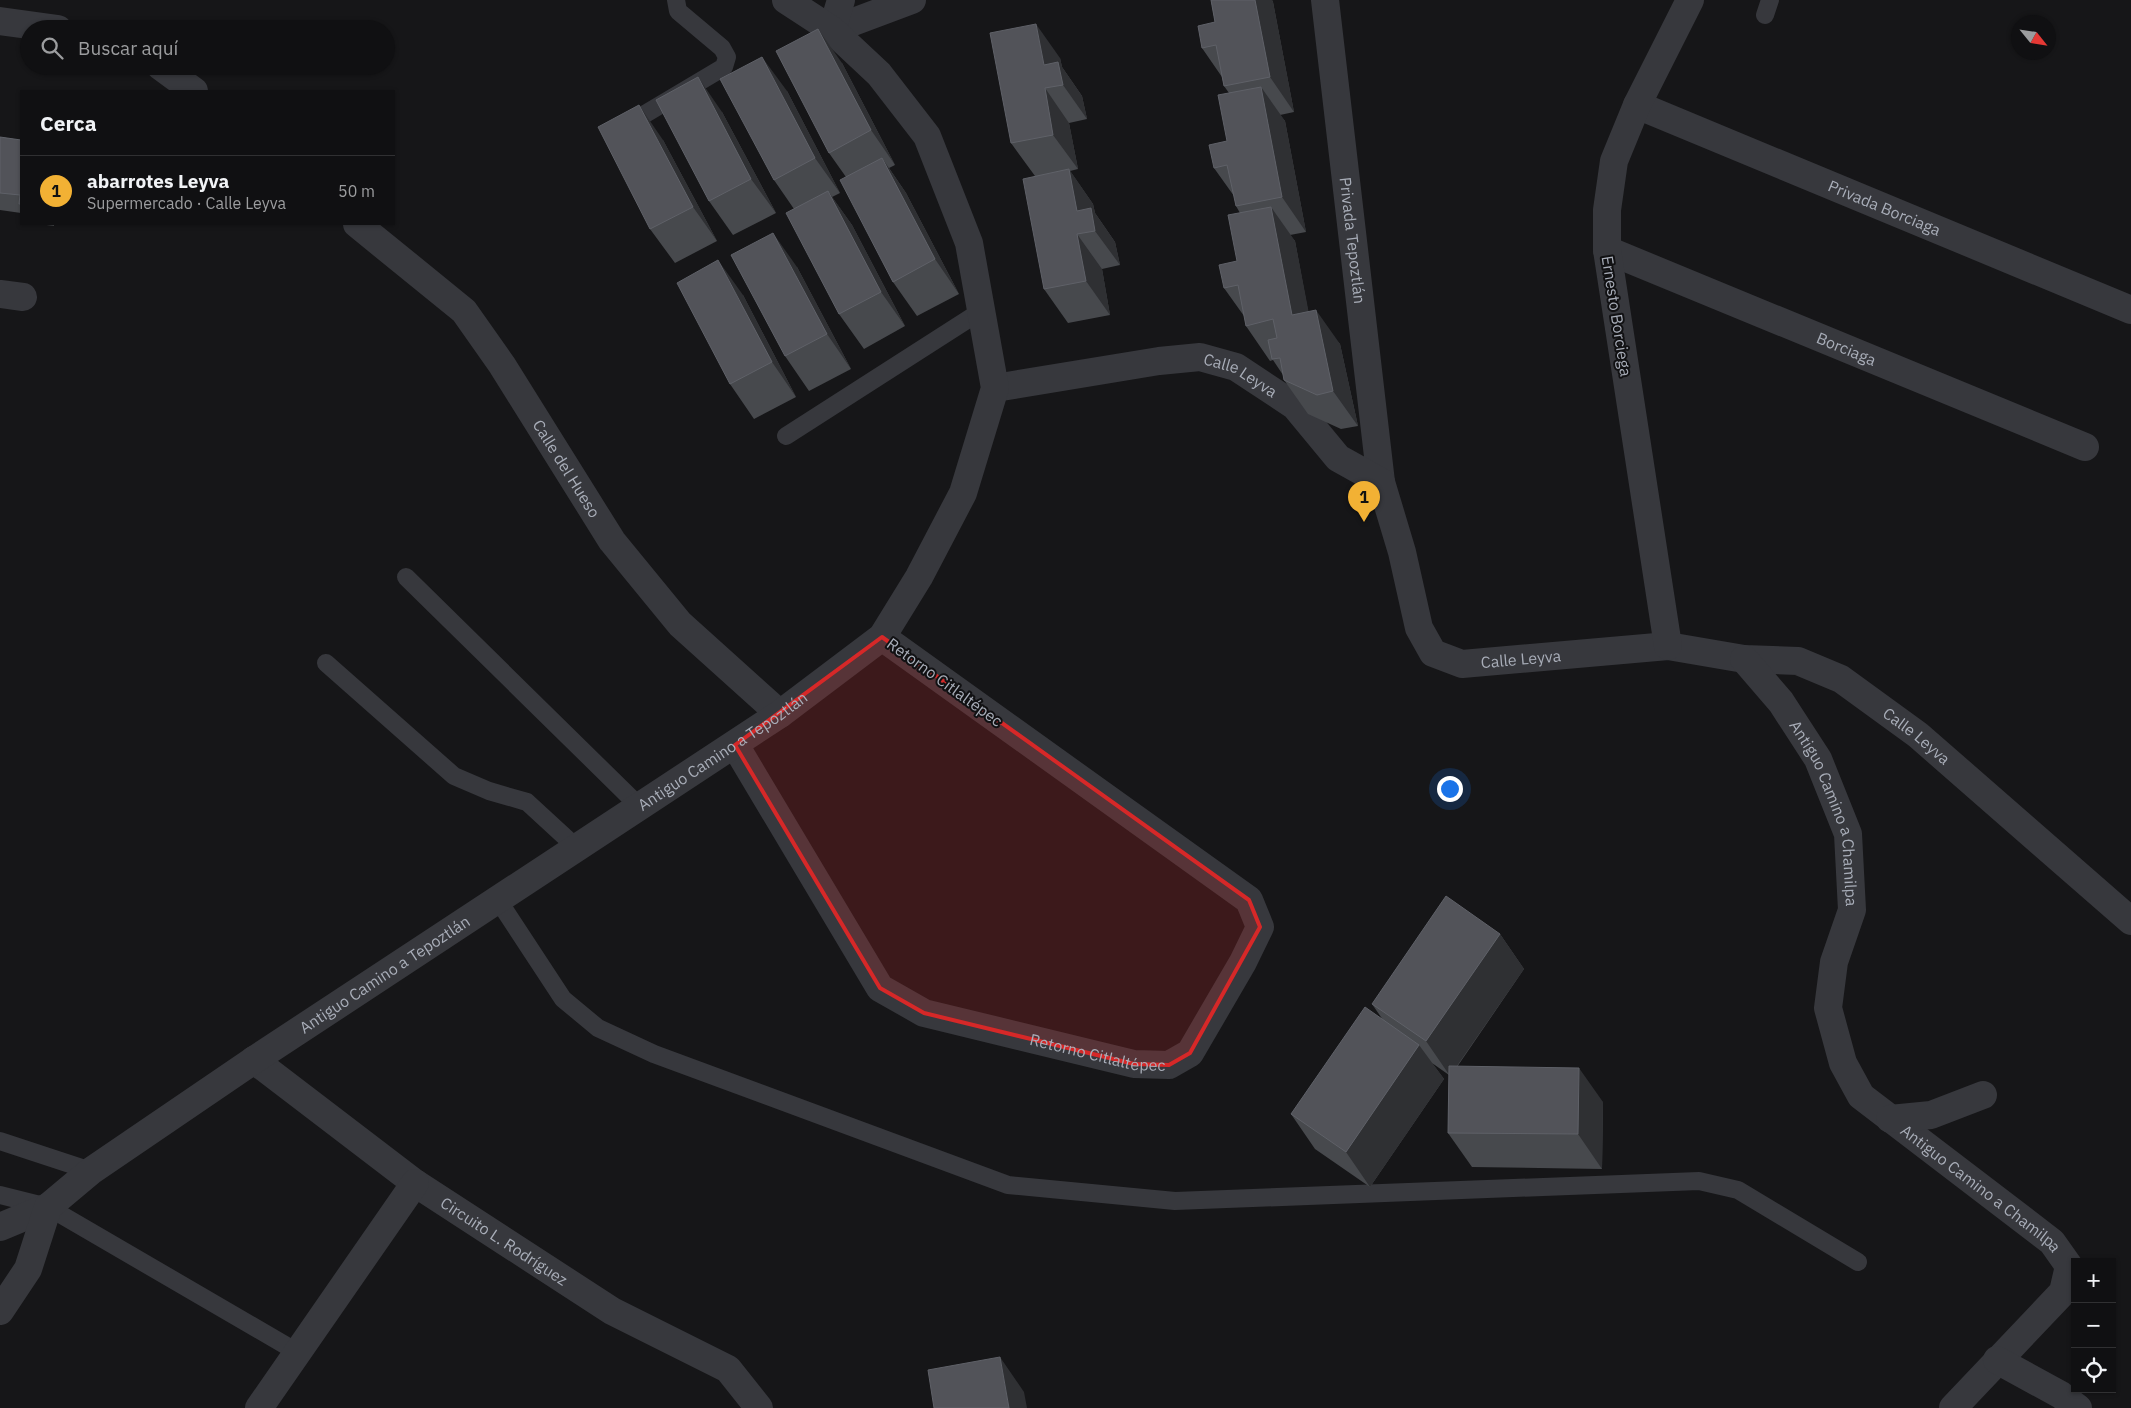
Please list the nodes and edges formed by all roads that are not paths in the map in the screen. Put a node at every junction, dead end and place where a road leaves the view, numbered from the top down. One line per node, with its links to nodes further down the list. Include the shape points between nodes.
1 (676, 0): 13 (lane, via 678,11 722,48 727,57 724,67)
2 (786, 0): 9 (street, Antiguo Camino a Tepoztlán)
3 (841, 0): 9 (street)
4 (912, 0): 9 (street)
5 (1325, 0): 21 (street, Privada Tepoztlán)
6 (1690, 0): 12 (street, Ernesto Borciega)
7 (0, 21): 8 (street)
8 (20, 24)
9 (832, 30): 17 (street, Antiguo Camino a Tepoztlán, via 880,74 927,136 969,243)
10 (172, 75): 11 (street)
11 (193, 90)
12 (1637, 105): 15 (street, Ernesto Borciega, via 1614,161 1606,210); 16 (street, Privada Borciaga)
13 (635, 120)
14 (358, 225): 27 (street, Calle del Hueso, via 464,311 502,365 612,541 680,624)
15 (1607, 250): 20 (street, Borciaga); 24 (street, Ernesto Borciega)
16 (2131, 310)
17 (982, 311): 18 (street, Antiguo Camino a Tepoztlán); 19 (lane)
18 (995, 388): 21 (street, Calle Leyva, via 1200,357 1236,367 1295,406 1338,458); 23 (street, Antiguo Camino a Tepoztlán, via 963,493 919,578)
19 (786, 436)
20 (2086, 447)
21 (1381, 482): 24 (street, Calle Leyva, via 1402,552 1419,628 1433,653 1462,664)
22 (406, 578): 29 (lane)
23 (882, 637): 27 (street, Antiguo Camino a Tepoztlán); 28 (street, Retorno Citlaltépec, via 1249,900 1260,927 1190,1053 1169,1065 1134,1064 924,1013 880,988)
24 (1668, 646): 25 (street, Calle Leyva)
25 (1744, 659): 32 (street, Calle Leyva, via 1798,661 1841,679 1918,735); 35 (street, Antiguo Camino a Chamilpa, via 1781,702 1818,759 1848,834 1852,910 1834,962 1828,1008 1843,1064 1861,1096)
26 (326, 663): 30 (lane, via 454,776 489,791 528,802)
27 (780, 714): 28 (street, Antiguo Camino a Tepoztlán)
28 (735, 744): 29 (street, Antiguo Camino a Tepoztlán)
29 (640, 807): 30 (street, Antiguo Camino a Tepoztlán)
30 (577, 848): 31 (street, Antiguo Camino a Tepoztlán)
31 (498, 900): 33 (street, Antiguo Camino a Tepoztlán); 42 (lane, via 563,999 598,1028 654,1054 1008,1185 1175,1201 1699,1181 1738,1190)
32 (2131, 921)
33 (254, 1060): 37 (street, Antiguo Camino a Tepoztlán); 38 (street, Circuito L. Rodríguez)
34 (1983, 1094): 35 (street, via 1931,1115)
35 (1890, 1119): 45 (street, Antiguo Camino a Chamilpa, via 2052,1242 2068,1266 2063,1292)
36 (0, 1141): 37 (lane)
37 (90, 1171): 40 (street, Antiguo Camino a Tepoztlán)
38 (415, 1183): 44 (street); 47 (street, Circuito L. Rodríguez, via 612,1311 728,1369)
39 (0, 1195): 40 (lane)
40 (48, 1207): 41 (street); 43 (street, via 28,1269); 44 (lane)
41 (0, 1227)
42 (1858, 1262)
43 (0, 1311)
44 (297, 1352): 46 (street)
45 (1997, 1360): 48 (street); 49 (street, via 2061,1395)
46 (259, 1408)
47 (759, 1408)
48 (1953, 1408)
49 (2078, 1408)

